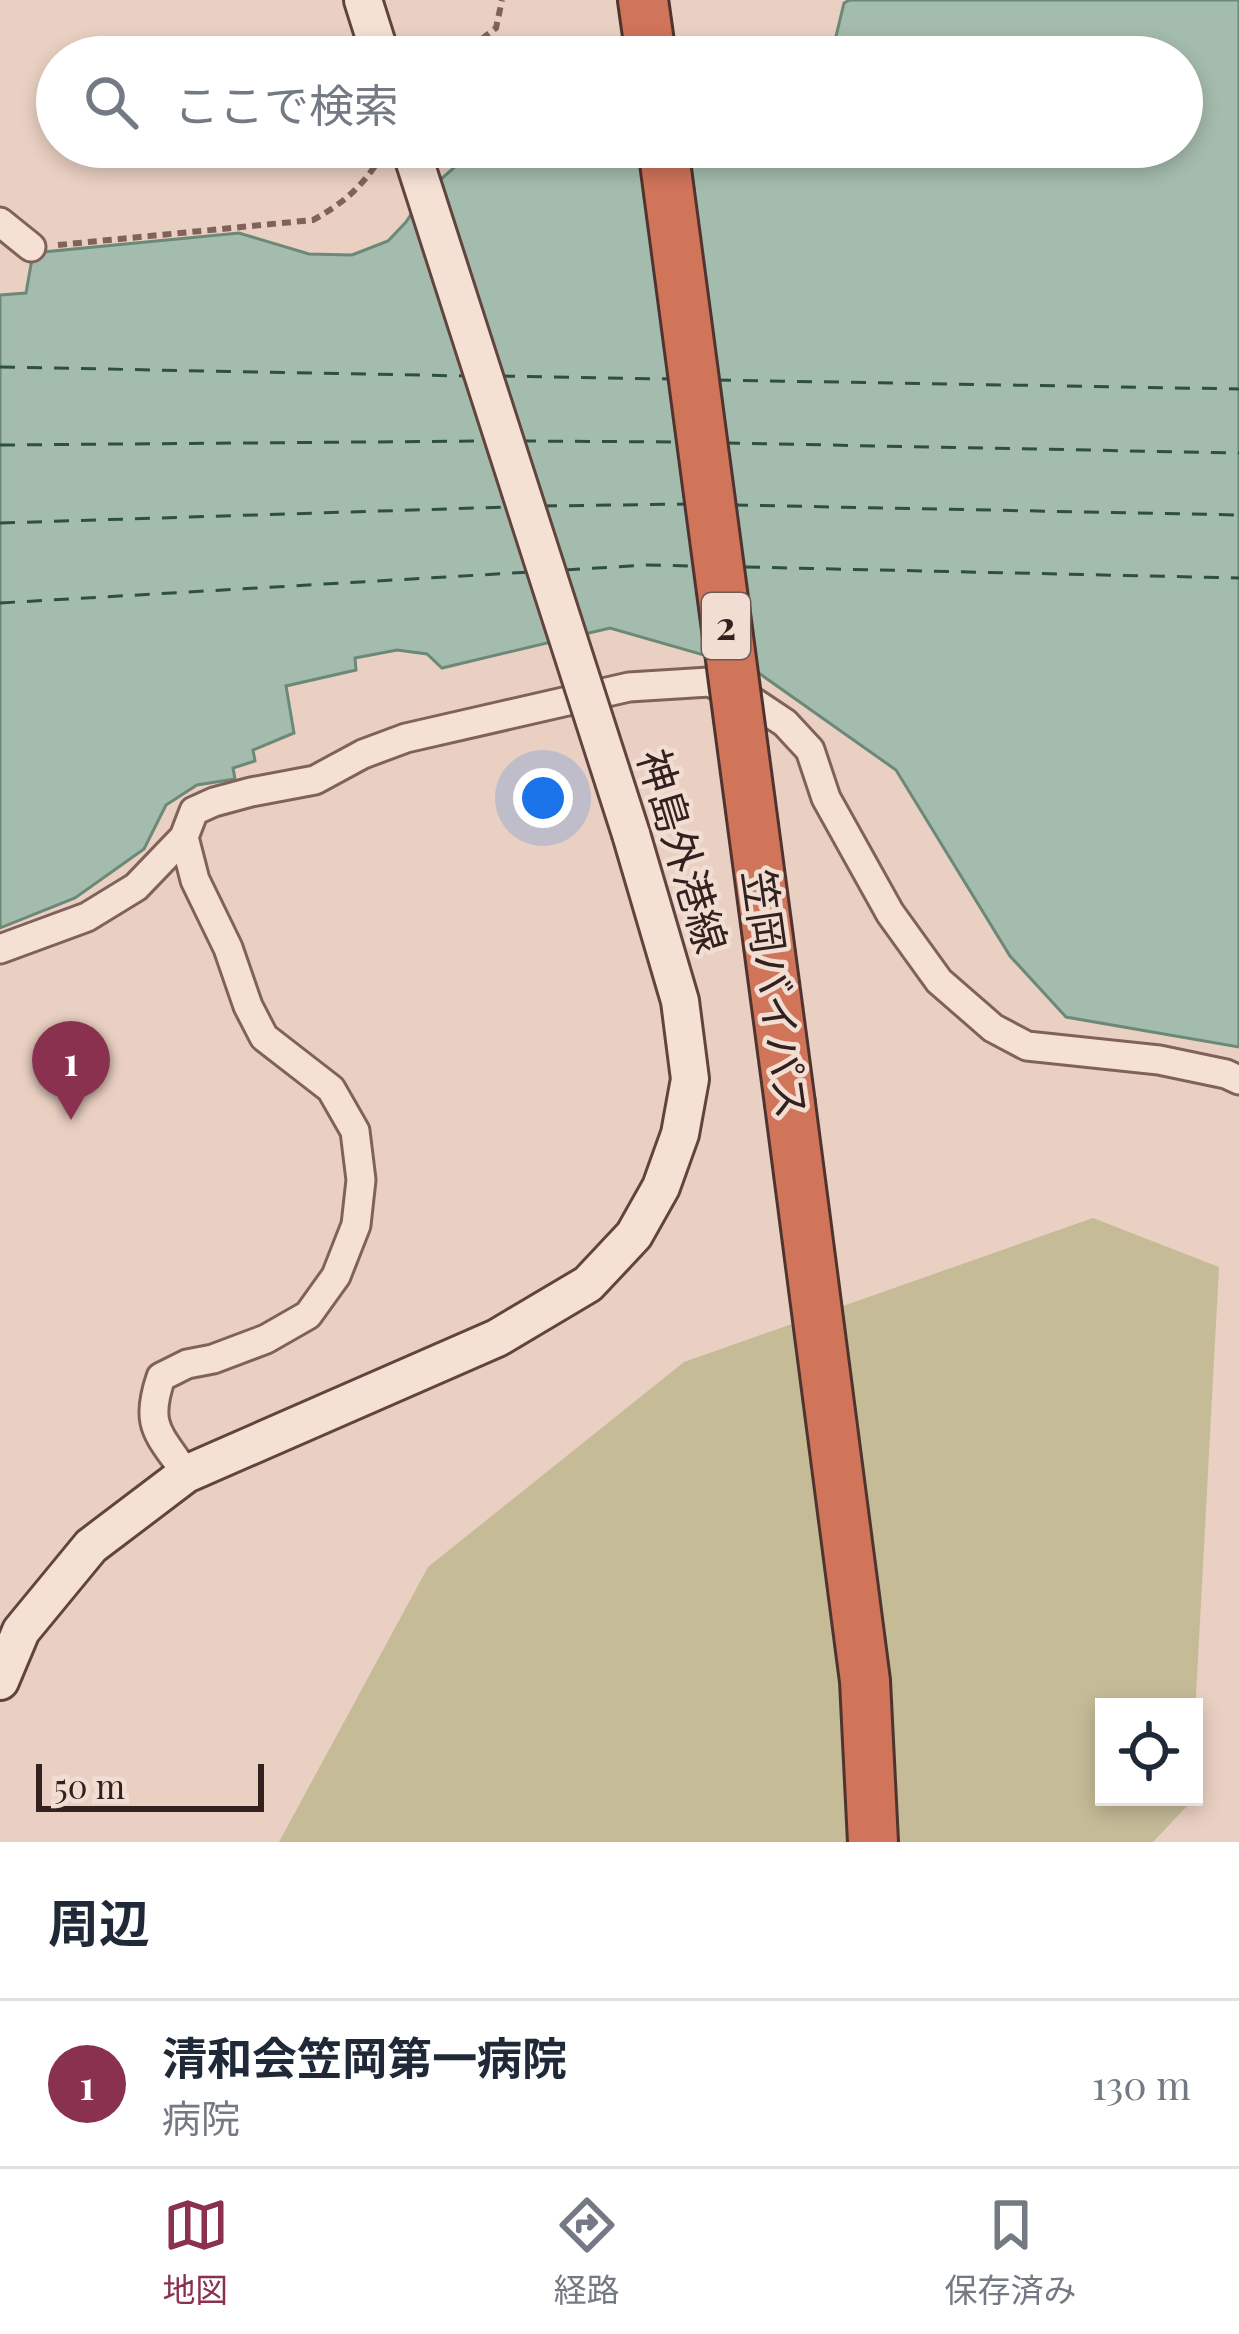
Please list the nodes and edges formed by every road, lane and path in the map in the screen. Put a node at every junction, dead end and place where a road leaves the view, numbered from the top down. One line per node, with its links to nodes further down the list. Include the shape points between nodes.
1 (502, 0): 5 (path, via 496,28)
2 (644, 0): 6 (highway)
3 (363, 1): 4 (main road)
4 (374, 36)
5 (486, 36)
6 (648, 36)
7 (378, 168): 11 (path, via 313,220)
8 (403, 168): 16 (main road, 神島外港線, bridge, via 631,834 680,1000 690,1079 661,1187 634,1235 589,1285 497,1338)
9 (666, 168): 18 (highway, 笠岡バイパス / 2, bridge, via 865,1681)
10 (0, 222): 11 (street)
11 (31, 247): 12 (street)
12 (0, 256)
13 (184, 837): 14 (street, via 136,887 87,917); 15 (street, via 194,811 214,802 315,780 406,738 629,687 709,682 785,723 810,750 826,798 890,913 939,981 993,1028 1027,1046 1159,1060); 16 (street, via 248,1006 264,1037 331,1089 355,1131 361,1180 350,1242 308,1315 161,1377 154,1426)
14 (0, 949)
15 (1239, 1080)
16 (186, 1474): 17 (main road, 神島外港線, via 91,1546 21,1631)
17 (0, 1681)
18 (873, 1842)

